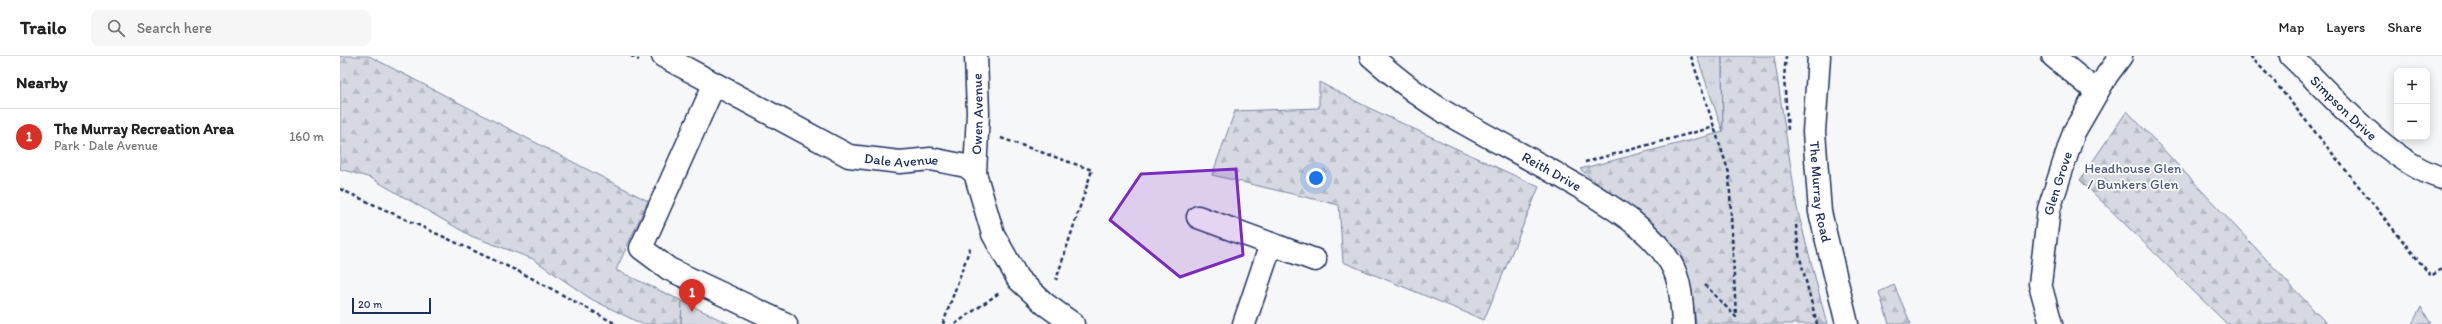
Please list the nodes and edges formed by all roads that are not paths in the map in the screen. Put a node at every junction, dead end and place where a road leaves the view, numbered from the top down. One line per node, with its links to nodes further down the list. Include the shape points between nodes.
1 (663, 56): 8 (street, Dale Avenue)
2 (976, 56): 10 (street, Owen Avenue, via 978,122)
3 (1371, 56): 18 (street, Reith Drive, via 1398,79 1447,113 1558,174 1614,208 1649,235 1671,263 1681,298)
4 (1819, 56): 19 (street, The Murray Road, via 1814,132 1820,212)
5 (2052, 56): 9 (street)
6 (2121, 56): 9 (street, Glen Grove)
7 (2292, 56): 11 (street, Simpson Drive, via 2391,153 2428,174)
8 (714, 85): 10 (street, Dale Avenue, via 849,156 900,162 931,159 958,163); 15 (street, via 641,248 669,269)
9 (2097, 92): 20 (street, Glen Grove, via 2074,132 2049,209 2040,284)
10 (975, 173): 16 (street, via 993,234 1018,279 1047,306)
11 (2442, 178)
12 (1198, 217): 13 (street)
13 (1271, 244): 14 (street); 17 (street)
14 (1315, 260)
15 (786, 324)
16 (1074, 324)
17 (1244, 324)
18 (1683, 324)
19 (1847, 324)
20 (2051, 324)

